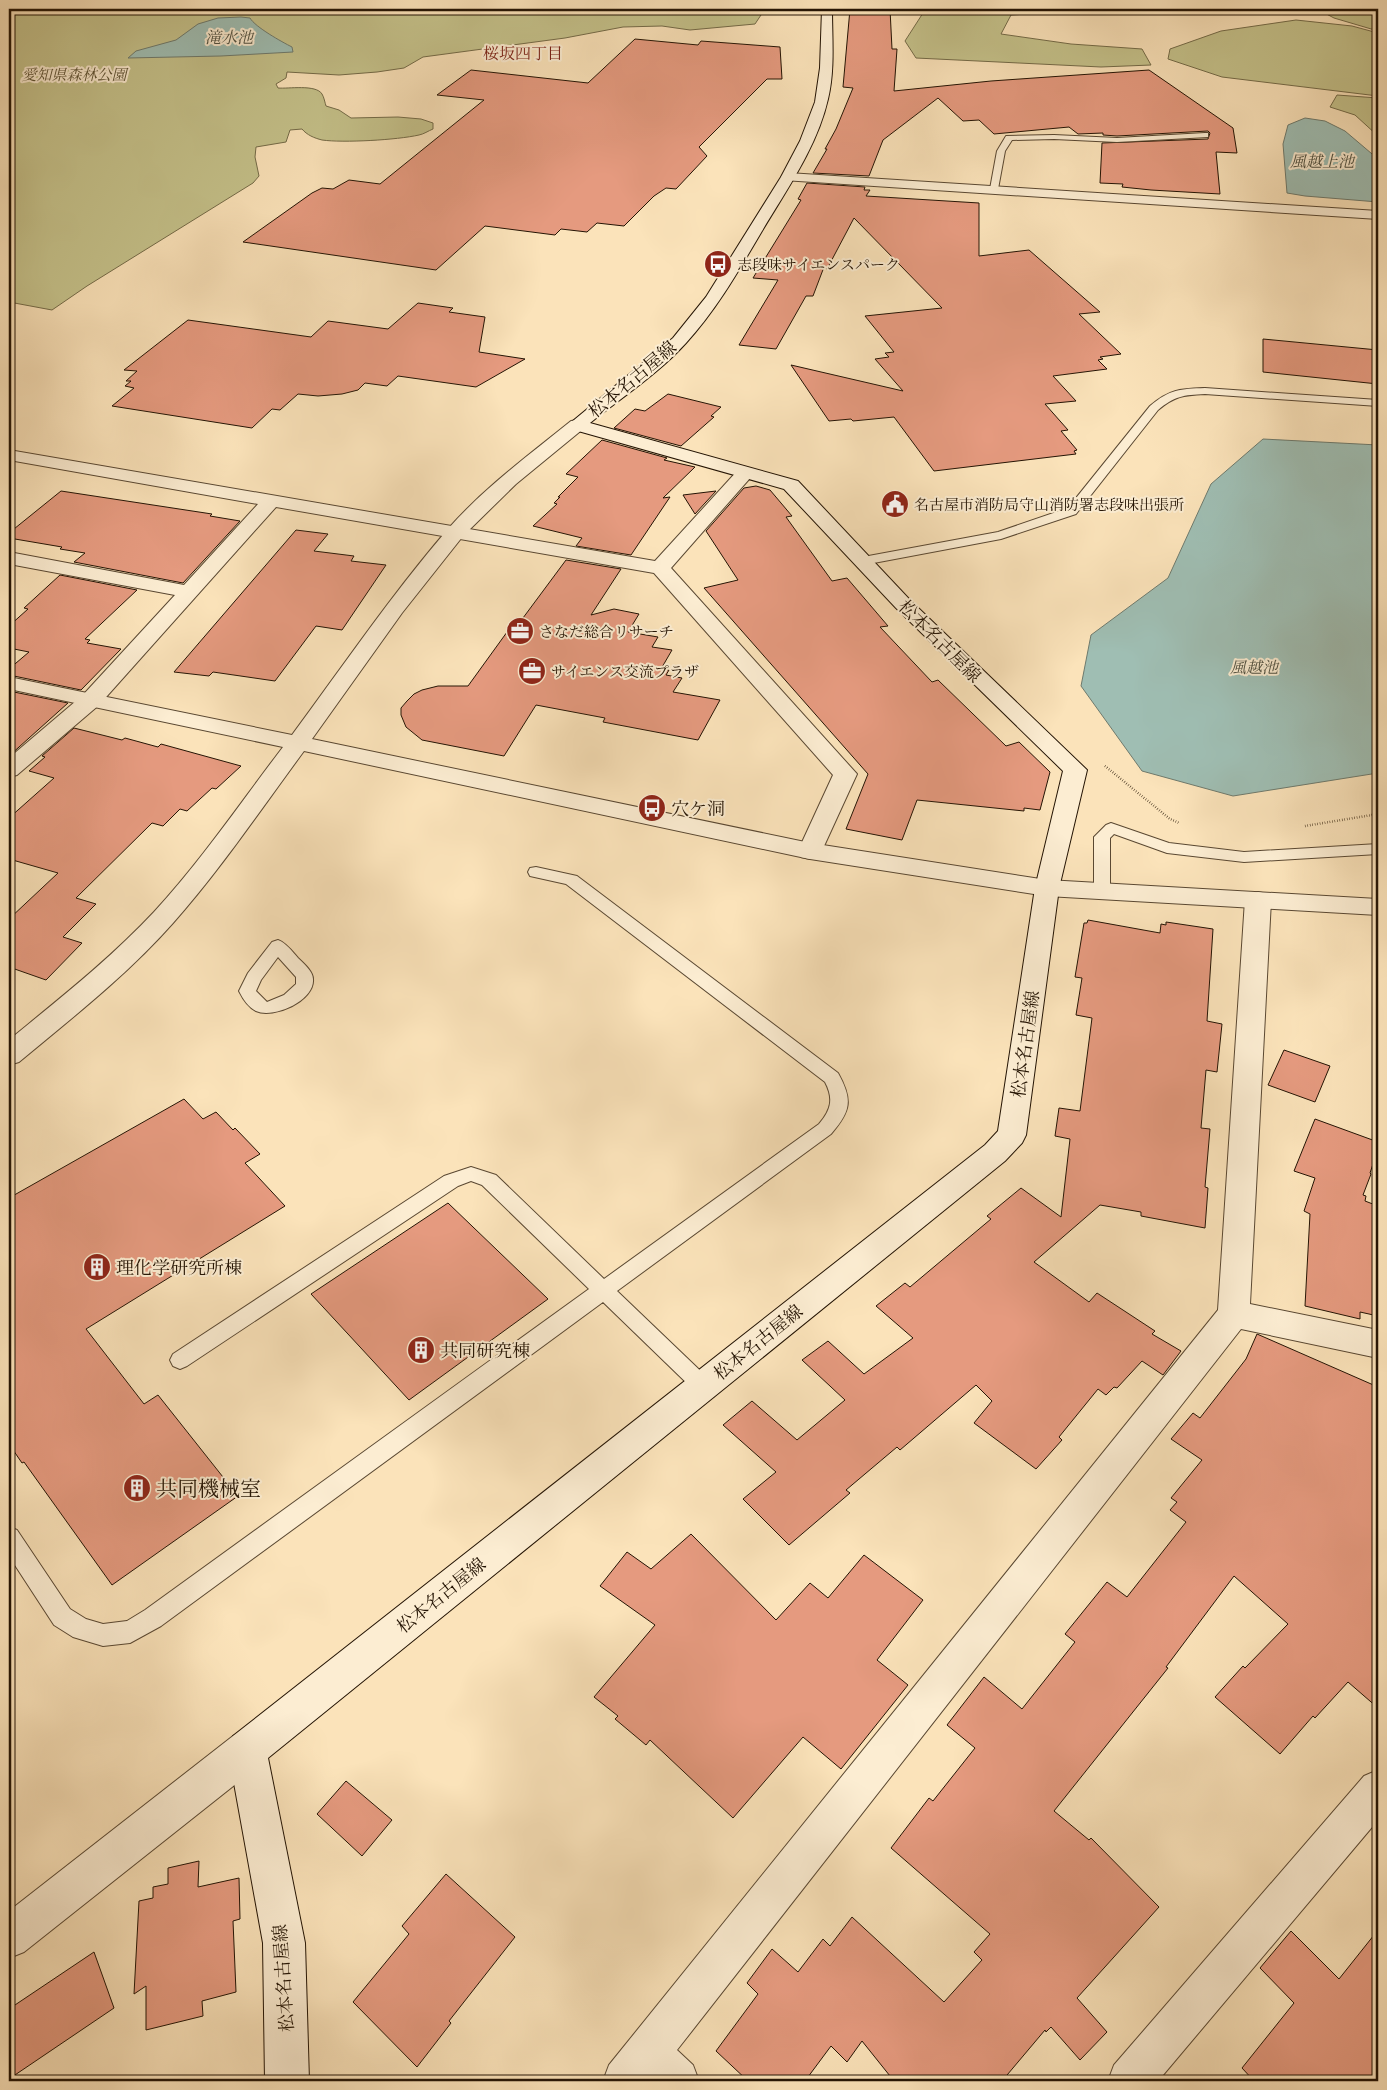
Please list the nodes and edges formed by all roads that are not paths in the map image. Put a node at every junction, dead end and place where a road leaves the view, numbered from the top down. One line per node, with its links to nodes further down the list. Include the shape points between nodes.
1 (827, 9): 3 (street, 松本名古屋線, via 821,102)
2 (1205, 135): 4 (lane, via 1116,140 1009,138 1001,151)
3 (788, 177): 4 (street); 7 (street, 松本名古屋線, via 714,300 665,353)
4 (994, 189): 5 (street)
5 (1378, 215)
6 (1378, 403): 13 (lane, via 1222,391 1182,392 1167,397 1154,408 1072,511 1001,536)
7 (577, 425): 9 (street, 松本名古屋線); 11 (street, via 509,480)
8 (9, 455): 10 (street)
9 (746, 473): 13 (street, 松本名古屋線, via 791,485); 14 (street)
10 (271, 501): 11 (street); 15 (street)
11 (456, 532): 14 (street); 18 (street)
12 (9, 558): 15 (street)
13 (863, 561): 23 (street, 松本名古屋線, via 972,673 1074,770)
14 (660, 568): 21 (street, via 845,774)
15 (189, 592): 17 (street)
16 (9, 684): 17 (street)
17 (91, 700): 18 (street); 19 (street)
18 (298, 743): 21 (street); 27 (street, via 163,917 106,972)
19 (9, 770)
20 (1378, 849): 24 (lane, via 1244,857 1167,848 1111,828 1102,837)
21 (810, 851): 23 (street)
22 (536, 872): 28 (lane, via 571,880 595,898 832,1078 841,1102 838,1114 825,1129)
23 (1047, 888): 24 (street); 32 (street, 松本名古屋線, via 1012,1136)
24 (1102, 891): 25 (street)
25 (1258, 900): 26 (street); 29 (street)
26 (1378, 907)
27 (9, 1055)
28 (604, 1290): 31 (lane, via 488,1180 471,1174 451,1181); 32 (lane); 33 (lane, via 130,1632 104,1635 81,1629 62,1617)
29 (1234, 1314): 30 (street); 37 (street)
30 (1378, 1344)
31 (180, 1360)
32 (704, 1386): 34 (street, 松本名古屋線)
33 (9, 1537)
34 (247, 1750): 36 (street); 38 (street, 松本名古屋線, via 284,1943)
35 (1378, 1790): 39 (street)
36 (9, 1937)
37 (650, 2072)
38 (286, 2081)
39 (1130, 2081)

